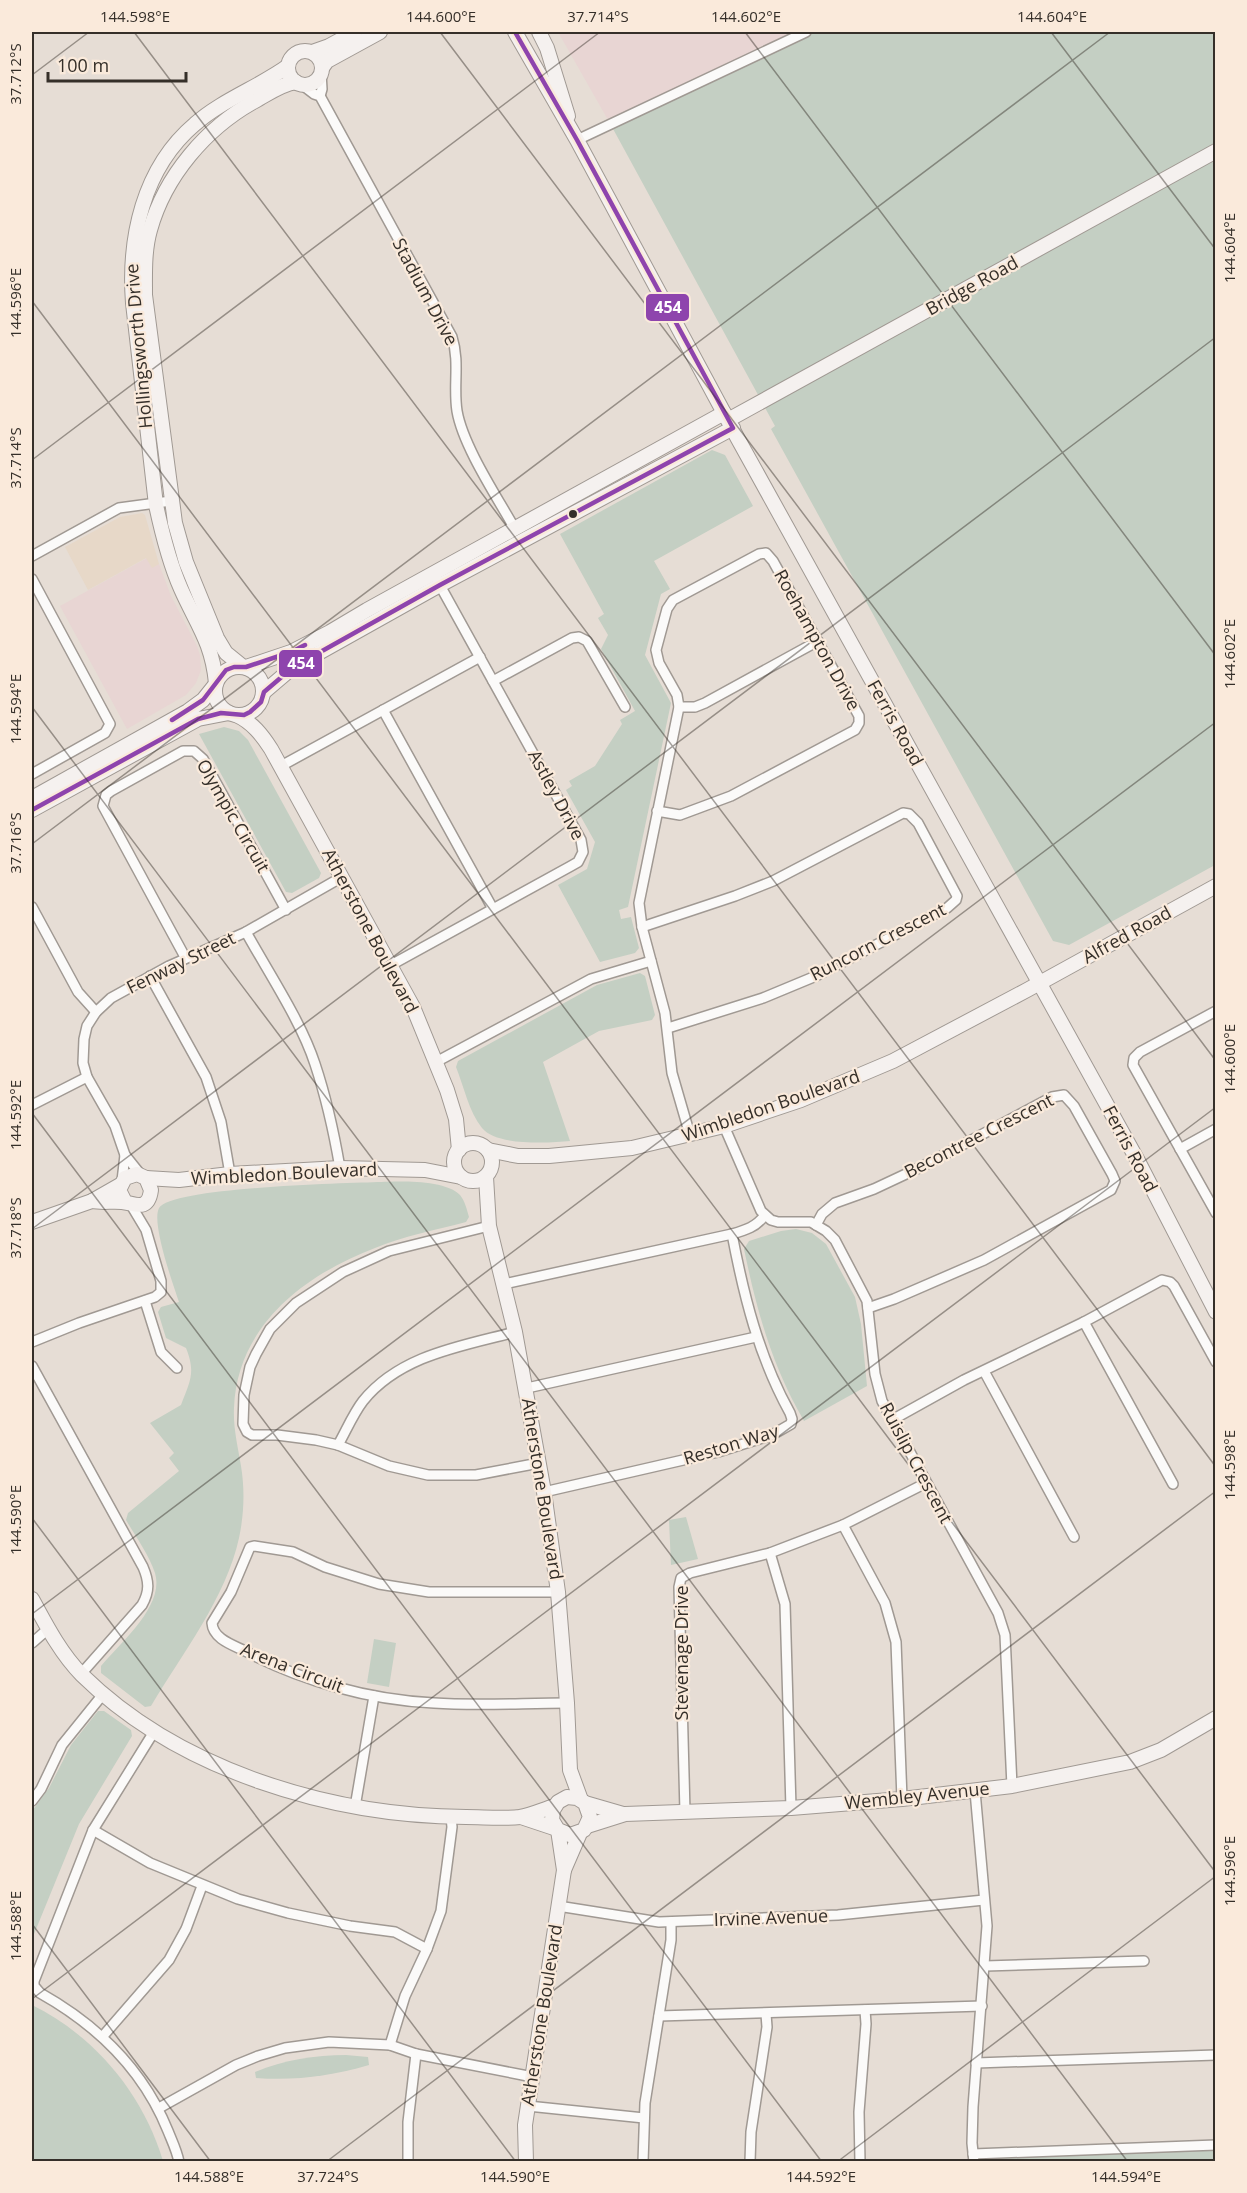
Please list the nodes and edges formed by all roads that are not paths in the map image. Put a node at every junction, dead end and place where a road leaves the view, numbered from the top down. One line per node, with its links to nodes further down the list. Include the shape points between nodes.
1 (355, 32): 6 (street)
2 (380, 32): 8 (street, via 327,61)
3 (515, 32): 11 (street, Ferris Road)
4 (539, 32): 11 (street, Ferris Road)
5 (806, 32): 11 (street)
6 (312, 52): 7 (street, via 298,52); 8 (street, via 319,58)
7 (288, 66): 9 (street); 13 (street, Hollingsworth Drive, via 196,123 180,138)
8 (321, 70): 9 (street, via 311,84); 10 (street)
9 (298, 83): 10 (street, Stadium Drive); 14 (street, Hollingsworth Drive, via 289,83 240,109 207,135)
10 (320, 96): 19 (street, Stadium Drive, via 452,337 457,356 460,426)
11 (575, 138): 16 (street, Ferris Road)
12 (1215, 152): 16 (street, Bridge Road)
13 (157, 173): 14 (street); 15 (street, Hollingsworth Drive, via 138,220 132,252 131,276)
14 (173, 180): 15 (street, Hollingsworth Drive, via 150,231)
15 (142, 323): 17 (street, Hollingsworth Drive); 18 (street, Hollingsworth Drive)
16 (728, 420): 19 (street, Bridge Road); 22 (street, Bridge Road); 50 (street, Ferris Road)
17 (171, 501): 18 (street); 25 (street, Hollingsworth Drive, via 186,562 217,638 226,654)
18 (156, 502): 20 (street, via 119,508); 27 (street, Hollingsworth Drive, via 181,588 208,643)
19 (515, 529): 22 (street, Bridge Road)
20 (32, 555)
21 (32, 579): 35 (street, via 110,724 105,733)
22 (437, 579): 24 (street, Astley Drive); 25 (street, Bridge Road, via 291,652); 28 (street, Bridge Road, via 291,669)
23 (818, 641): 30 (street, via 705,703); 30 (street, Roehampton Drive, via 773,561 766,553 759,554 673,600 667,609 656,650); 38 (street, Roehampton Drive, via 859,716 857,727 730,796 680,815)
24 (480, 657): 26 (street, Astley Drive); 31 (street)
25 (244, 667): 27 (street, via 226,670); 28 (street, via 261,679)
26 (493, 681): 29 (street, via 579,637 589,645); 42 (street, Astley Drive, via 584,848 578,862)
27 (216, 684): 32 (street, via 219,704); 36 (street, via 188,711)
28 (263, 694): 32 (street, via 256,708 244,715); 33 (street, Atherstone Boulevard, via 263,720)
29 (625, 707)
30 (679, 707): 38 (street)
31 (383, 710): 34 (street); 42 (street)
32 (233, 714): 33 (street, Atherstone Boulevard, via 253,726); 37 (street, via 198,719)
33 (271, 749): 34 (street, Atherstone Boulevard)
34 (281, 766): 39 (street, Atherstone Boulevard)
35 (32, 774)
36 (32, 798)
37 (32, 810)
38 (657, 811): 44 (street, via 639,903)
39 (342, 877): 43 (street, Fenway Street); 48 (street, Atherstone Boulevard)
40 (1215, 886): 50 (street, Alfred Road)
41 (32, 907): 52 (street, via 78,992)
42 (493, 909): 48 (street, Astley Drive)
43 (286, 910): 45 (street, Fenway Street); 46 (street, Olympic Circuit, via 203,759 194,751 183,751 111,791 103,806)
44 (642, 927): 47 (street); 53 (street, Runcorn Crescent, via 772,881 903,813 909,813 918,823 957,896 947,908 816,976 763,998)
45 (246, 932): 46 (street, Fenway Street); 66 (street, via 314,1063)
46 (185, 957): 49 (street, Fenway Street)
47 (651, 961): 53 (street); 54 (street, via 591,979)
48 (391, 965): 54 (street, Atherstone Boulevard)
49 (150, 976): 52 (street, Fenway Street, via 111,998); 69 (street, via 206,1077 221,1122)
50 (1039, 984): 58 (street, Wimbledon Boulevard, via 857,1078); 88 (street, Ferris Road, via 1138,1161)
51 (1215, 1011): 62 (street, via 1140,1052 1133,1061 1135,1072)
52 (96, 1012): 55 (street, Fenway Street, via 87,1026 82,1050)
53 (668, 1028): 60 (street, via 672,1072)
54 (436, 1062): 57 (street, Atherstone Boulevard)
55 (87, 1077): 56 (street); 64 (street, Fenway Street, via 115,1126)
56 (32, 1105)
57 (456, 1119): 61 (street, Atherstone Boulevard); 63 (street, Atherstone Boulevard)
58 (724, 1126): 60 (street, Wimbledon Boulevard); 79 (street)
59 (1215, 1129): 62 (street)
60 (690, 1135): 65 (street, Wimbledon Boulevard, via 596,1153)
61 (483, 1147): 63 (street, via 470,1143); 65 (street, Wimbledon Boulevard); 68 (street, via 492,1159)
62 (1179, 1149): 78 (street)
63 (457, 1153): 67 (street, Wimbledon Boulevard); 71 (street, via 454,1166)
64 (125, 1155): 70 (street, Fenway Street); 73 (street, Fenway Street)
65 (518, 1156): 68 (street, Wimbledon Boulevard)
66 (340, 1168): 67 (street, Wimbledon Boulevard); 69 (street, Wimbledon Boulevard)
67 (425, 1170): 71 (street, Wimbledon Boulevard)
68 (488, 1172): 71 (street); 77 (street, Atherstone Boulevard)
69 (230, 1174): 72 (street, Wimbledon Boulevard)
70 (143, 1176): 72 (street, Wimbledon Boulevard); 73 (street, via 128,1175); 74 (street, via 151,1185)
71 (466, 1179): 77 (street, Atherstone Boulevard)
72 (179, 1180): 74 (street, Wimbledon Boulevard)
73 (121, 1183): 75 (street); 76 (street, via 120,1194)
74 (150, 1196): 76 (street, via 139,1205); 83 (street)
75 (92, 1202): 76 (street); 80 (street)
76 (128, 1203): 83 (street)
77 (487, 1211): 82 (street, Atherstone Boulevard)
78 (1215, 1213)
79 (765, 1215): 81 (street, via 778,1222); 84 (street, via 749,1230)
80 (32, 1222)
81 (816, 1225): 87 (street, Ruislip Crescent, via 835,1240); 87 (street, Becontree Crescent, via 836,1203 922,1166 1052,1097 1064,1095 1074,1106 1112,1174 1112,1190 984,1260)
82 (489, 1226): 85 (street, Atherstone Boulevard); 99 (street, via 365,1261 302,1298 270,1329 248,1375 244,1429 252,1435 300,1437)
83 (147, 1230): 86 (street, via 162,1288 159,1295)
84 (732, 1234): 85 (street); 91 (street, Reston Way)
85 (504, 1284): 90 (street, Atherstone Boulevard)
86 (145, 1300): 92 (street); 95 (street, via 161,1352)
87 (868, 1308): 98 (street, Ruislip Crescent, via 878,1391)
88 (1215, 1312)
89 (1083, 1322): 93 (street, via 1157,1281 1166,1280); 96 (street); 102 (street)
90 (515, 1332): 97 (street, Atherstone Boulevard); 99 (street, via 429,1355 399,1370 362,1402)
91 (756, 1337): 97 (street); 103 (street, Reston Way, via 792,1419 786,1428 718,1452)
92 (32, 1342)
93 (1215, 1362)
94 (32, 1366): 111 (street, via 143,1567 148,1584 142,1605)
95 (177, 1368)
96 (984, 1371): 98 (street); 105 (street)
97 (527, 1388): 100 (street, Atherstone Boulevard)
98 (892, 1420): 101 (street, Ruislip Crescent)
99 (338, 1446): 100 (street, via 389,1466 428,1475 476,1475)
100 (539, 1463): 103 (street, Atherstone Boulevard)
101 (926, 1483): 104 (street, Stevenage Drive); 118 (street, Ruislip Crescent, via 998,1613 1005,1635)
102 (1173, 1484)
103 (544, 1492): 107 (street, Atherstone Boulevard)
104 (843, 1525): 106 (street, Stevenage Drive); 120 (street, via 885,1603 896,1642)
105 (1074, 1537)
106 (770, 1553): 125 (street, via 784,1604); 126 (street, Stevenage Drive, via 690,1573 679,1583)
107 (558, 1592): 113 (street, Arena Circuit, via 429,1592 395,1587 353,1576 293,1552 250,1546 231,1592 212,1623 216,1633 256,1657 339,1688); 114 (street, Atherstone Boulevard)
108 (32, 1599): 109 (street)
109 (48, 1629): 110 (street); 111 (street)
110 (32, 1643)
111 (81, 1674): 112 (street)
112 (104, 1693): 116 (street); 121 (street, via 62,1745)
113 (374, 1696): 114 (street, Arena Circuit, via 434,1703); 124 (street)
114 (567, 1702): 117 (street, Atherstone Boulevard)
115 (1215, 1720): 118 (street, Wembley Avenue, via 1130,1762)
116 (155, 1731): 124 (street, via 250,1778); 130 (street)
117 (570, 1770): 122 (street, Atherstone Boulevard); 123 (street, Atherstone Boulevard)
118 (1011, 1786): 119 (street, Wembley Avenue)
119 (975, 1791): 120 (street, Wembley Avenue); 135 (street)
120 (902, 1799): 125 (street, Wembley Avenue)
121 (32, 1801)
122 (583, 1802): 123 (street, via 572,1797); 127 (street, Wembley Avenue); 132 (street, via 590,1817)
123 (556, 1804): 129 (street); 131 (street, via 552,1815)
124 (356, 1807): 128 (street)
125 (791, 1809): 126 (street, Wembley Avenue)
126 (685, 1812): 127 (street, Wembley Avenue)
127 (625, 1814): 132 (street, Wembley Avenue)
128 (451, 1816): 129 (street); 138 (street, via 441,1911)
129 (521, 1817): 131 (street)
130 (93, 1830): 134 (street, via 150,1863); 145 (street, via 34,1986)
131 (557, 1830): 132 (street, via 570,1835); 133 (street, Atherstone Boulevard)
132 (583, 1830): 133 (street, Atherstone Boulevard)
133 (564, 1870): 136 (street, Atherstone Boulevard)
134 (202, 1886): 138 (street, via 288,1913 395,1932); 145 (street, via 169,1960)
135 (984, 1900): 137 (street, Irvine Avenue, via 838,1915); 140 (street)
136 (558, 1906): 137 (street, Irvine Avenue); 150 (street, Atherstone Boulevard)
137 (671, 1922): 144 (street)
138 (427, 1949): 146 (street, via 405,1996)
139 (1144, 1961): 140 (street)
140 (985, 1966): 141 (street)
141 (982, 2006): 142 (street); 149 (street)
142 (865, 2010): 143 (street); 161 (street)
143 (766, 2014): 144 (street); 160 (street)
144 (659, 2016): 153 (street)
145 (103, 2036): 152 (street, via 133,2069)
146 (390, 2045): 147 (street); 152 (street, via 329,2042 285,2048 236,2066)
147 (416, 2054): 150 (street); 157 (street)
148 (1215, 2055): 149 (street)
149 (976, 2062): 155 (street)
150 (533, 2077): 151 (street, Atherstone Boulevard)
151 (528, 2106): 153 (street); 158 (street, Atherstone Boulevard)
152 (159, 2108): 156 (street)
153 (644, 2118): 159 (street)
154 (1215, 2145): 155 (street)
155 (974, 2158)
156 (179, 2162)
157 (408, 2162)
158 (526, 2162)
159 (643, 2162)
160 (750, 2162)
161 (860, 2162)

